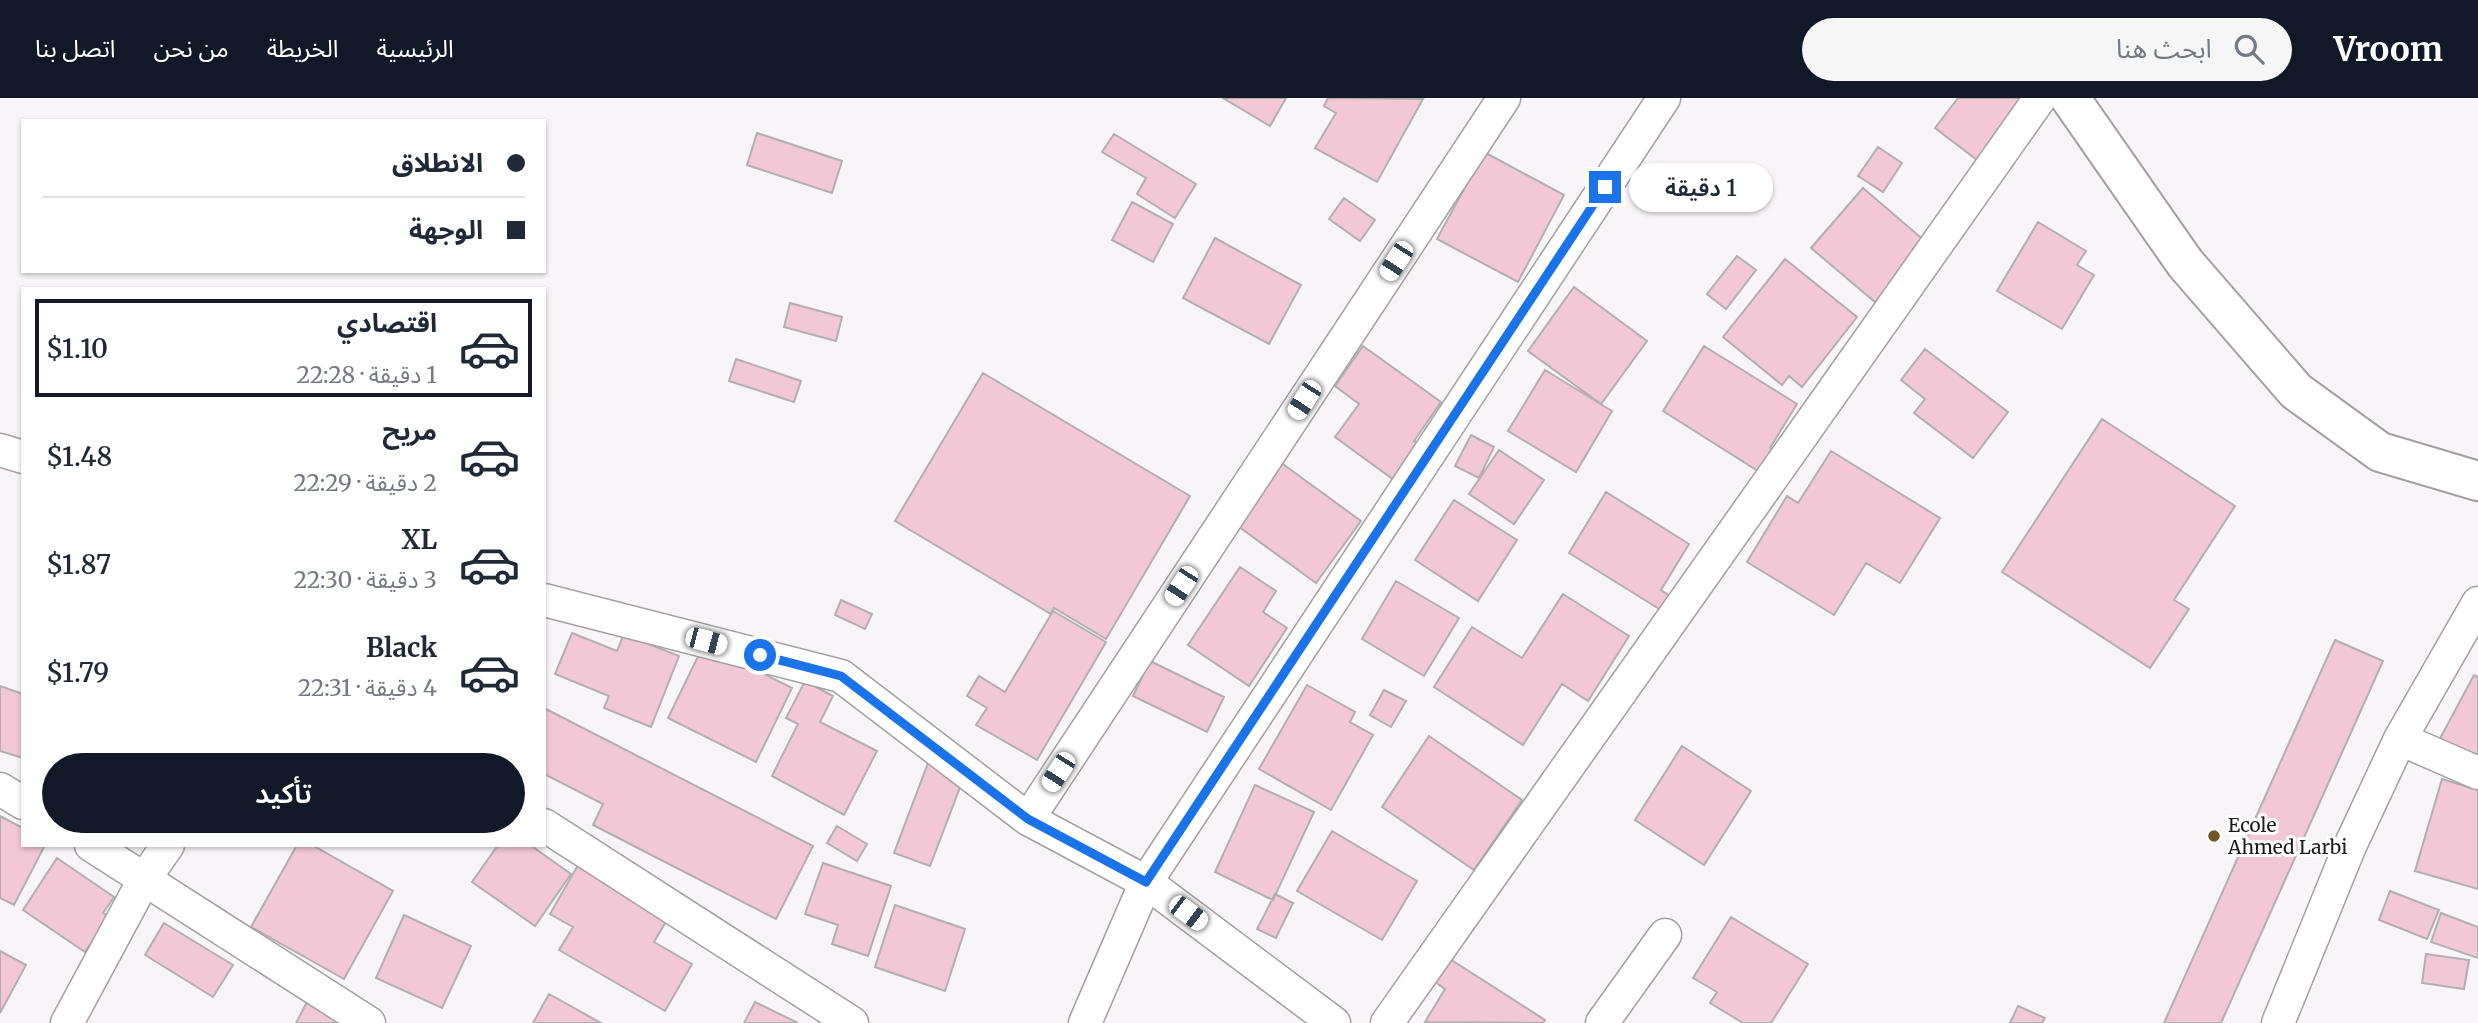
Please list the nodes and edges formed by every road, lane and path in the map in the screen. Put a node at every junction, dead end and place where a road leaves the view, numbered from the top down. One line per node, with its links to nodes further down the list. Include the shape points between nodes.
1 (1504, 98): 14 (street)
2 (1664, 98): 19 (street)
3 (2040, 98): 26 (street)
4 (2070, 98): 7 (street, via 2185,263 2296,391 2380,452)
5 (0, 450): 6 (street)
6 (21, 456)
7 (2478, 481)
8 (546, 601): 14 (street, via 841,676)
9 (2478, 603): 10 (street)
10 (2400, 739): 11 (street); 28 (street, via 2350,846)
11 (2478, 773)
12 (0, 789): 13 (street)
13 (21, 802)
14 (1028, 819): 19 (street)
15 (546, 826): 23 (street)
16 (94, 847): 18 (street)
17 (168, 847): 18 (street)
18 (145, 878): 21 (street); 22 (street)
19 (1146, 882): 24 (street); 25 (street)
20 (1665, 935): 27 (street)
21 (67, 1023)
22 (369, 1023)
23 (852, 1023)
24 (1084, 1023)
25 (1334, 1023)
26 (1387, 1023)
27 (1602, 1023)
28 (2278, 1023)

